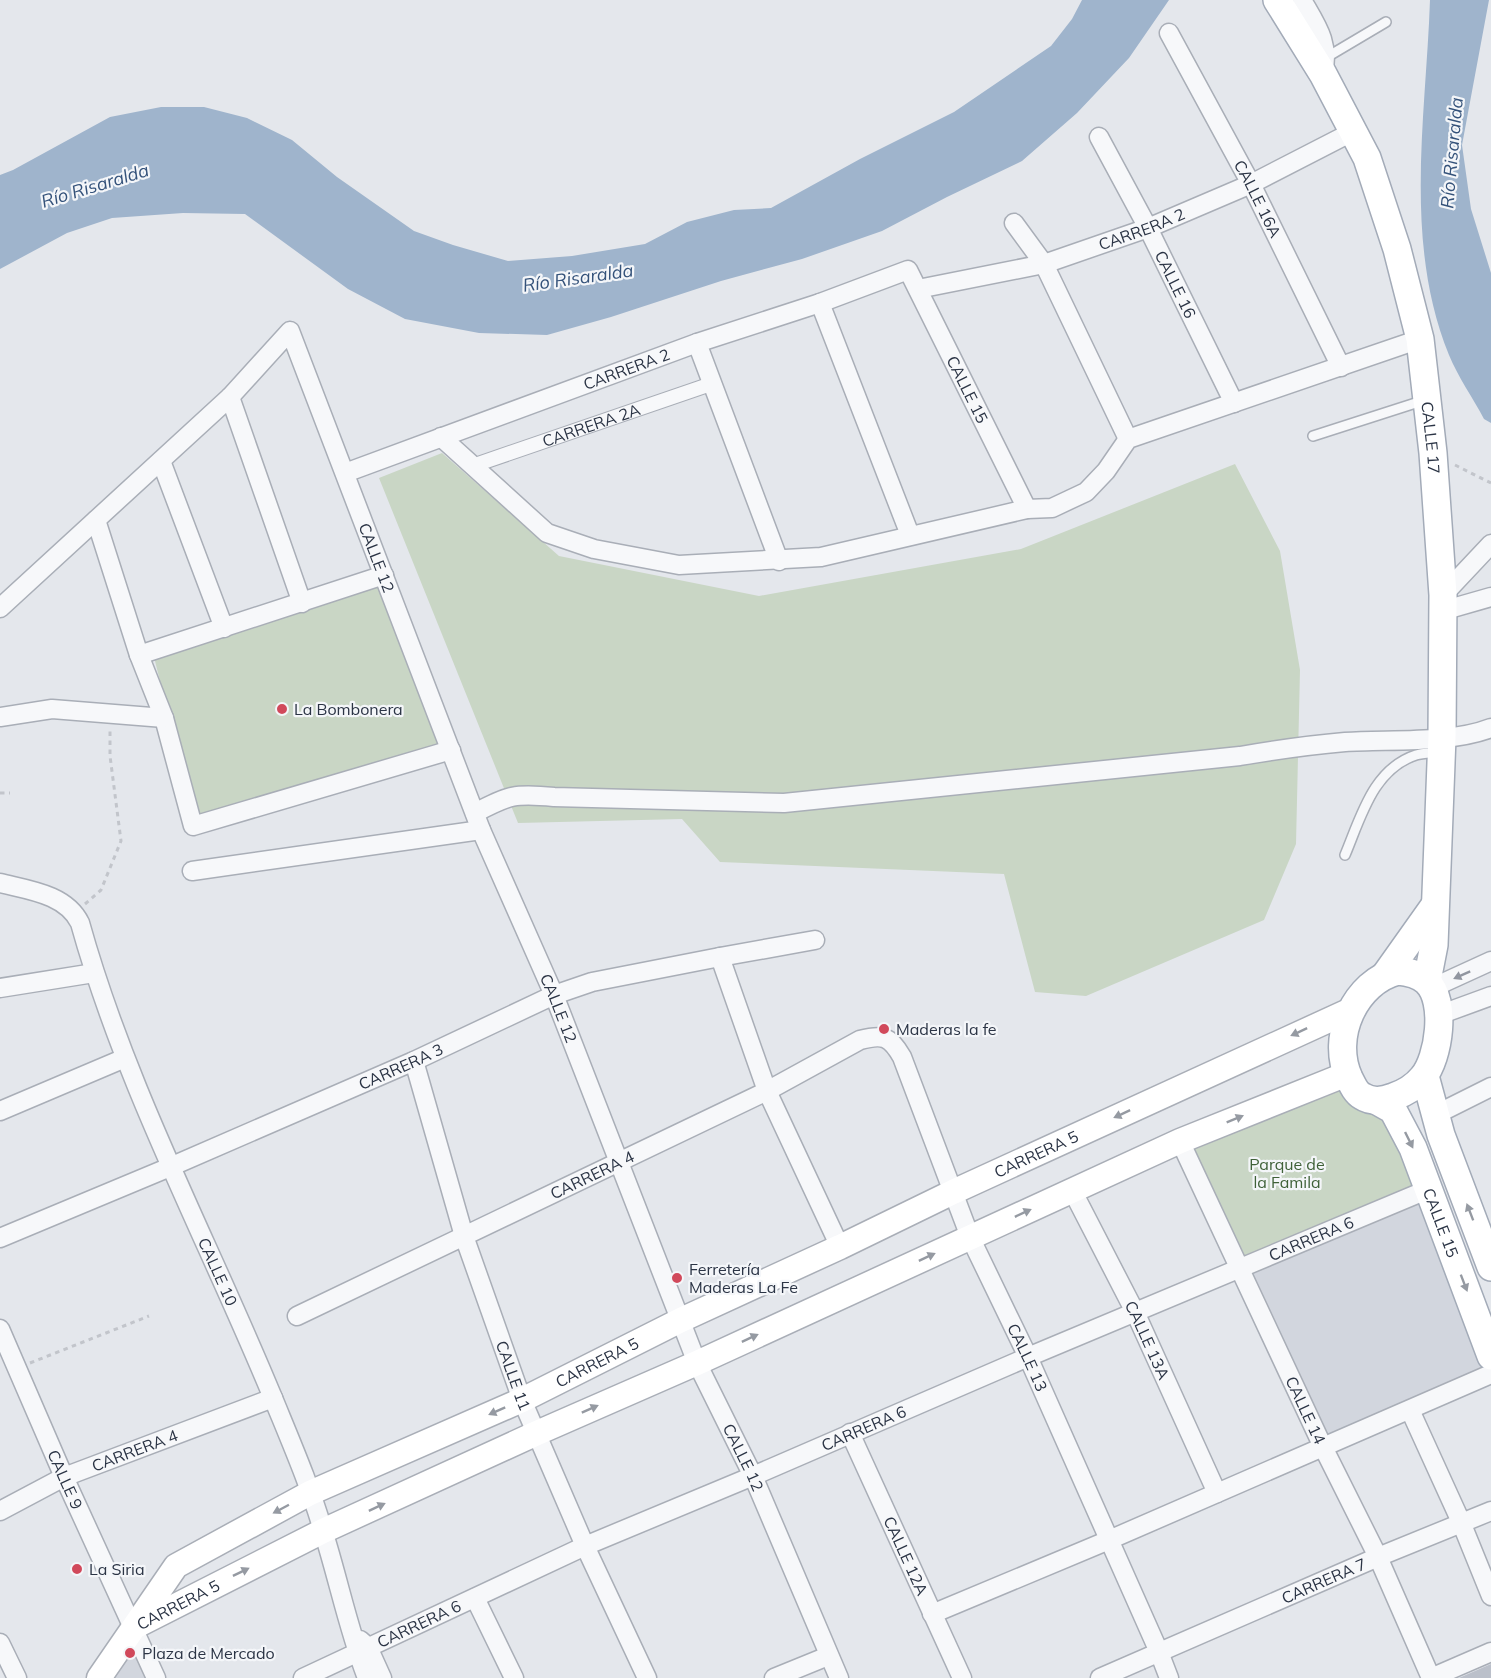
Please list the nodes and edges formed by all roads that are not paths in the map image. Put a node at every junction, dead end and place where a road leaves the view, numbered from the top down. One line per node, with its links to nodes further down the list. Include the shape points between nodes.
1 (1277, 0): 5 (main road, CALLE 17)
2 (1302, 0): 5 (street, via 1323,39)
3 (1386, 22): 5 (lane)
4 (1169, 33): 8 (street, CALLE 16A)
5 (1325, 65): 6 (main road, CALLE 17)
6 (1354, 131): 8 (street, CARRERA 2); 15 (main road, CALLE 17, via 1397,249)
7 (1099, 137): 10 (street, CALLE 16)
8 (1251, 184): 10 (street, CARRERA 2); 17 (street, CALLE 16A)
9 (1014, 223): 11 (street)
10 (1148, 228): 11 (street, CARRERA 2); 21 (street, CALLE 16)
11 (1044, 264): 13 (street, CARRERA 2); 24 (street)
12 (908, 270): 13 (street, CALLE 15); 14 (street, CARRERA 2)
13 (918, 289): 28 (street, CALLE 15)
14 (820, 303): 16 (street, CARRERA 2); 30 (street)
15 (1420, 339): 17 (street); 20 (main road, CALLE 17)
16 (697, 343): 18 (street); 22 (street, CARRERA 2)
17 (1341, 367): 21 (street)
18 (711, 384): 26 (street, CARRERA 2A); 32 (street)
19 (230, 397): 25 (street); 27 (street, CALLE 12, via 290,331); 35 (street)
20 (1427, 399): 23 (lane); 36 (main road, CALLE 17)
21 (1234, 402): 24 (street)
22 (441, 436): 26 (street); 27 (street, CARRERA 2)
23 (1313, 436)
24 (1128, 439): 28 (street, via 1086,492 1052,508)
25 (161, 461): 29 (street); 38 (street)
26 (472, 466): 32 (street, via 547,533 594,549 679,565)
27 (345, 473): 33 (street, CALLE 12)
28 (1027, 509): 30 (street)
29 (96, 520): 37 (street); 39 (street)
30 (910, 536): 32 (street, via 821,557)
31 (1491, 543): 36 (street)
32 (779, 561)
33 (384, 575): 35 (street); 44 (street, CALLE 12)
34 (1491, 597): 36 (street)
35 (302, 603): 38 (street)
36 (1443, 603): 43 (main road, CALLE 17)
37 (0, 608)
38 (224, 628): 39 (street)
39 (140, 655): 41 (street)
40 (0, 717): 41 (street, via 52,709)
41 (164, 718): 44 (street, via 193,826)
42 (1489, 734): 43 (street)
43 (1442, 744): 45 (street, via 1312,746 784,803 526,794 505,798); 46 (lane, via 1385,773 1373,790); 49 (main road, CALLE 17)
44 (451, 750): 45 (street, CALLE 12)
45 (478, 822): 47 (street); 57 (street, CALLE 12)
46 (1345, 855)
47 (192, 871)
48 (0, 883): 53 (street, CALLE 10, via 42,893 75,913)
49 (1435, 905): 54 (main road); 55 (main road, CALLE 17)
50 (814, 940): 51 (street, CARRERA 3)
51 (720, 957): 57 (street, CARRERA 3, via 592,982); 67 (street)
52 (1491, 961): 55 (street, one-way to 55)
53 (94, 973): 56 (street); 62 (street, CALLE 10)
54 (1386, 974): 55 (main road, via 1408,972); 59 (main road, via 1369,987)
55 (1430, 985): 60 (main road)
56 (0, 988)
57 (554, 996): 63 (street, CARRERA 3); 72 (street, CALLE 12)
58 (1491, 996): 60 (street)
59 (1353, 1009): 64 (main road, via 1344,1025 1342,1044); 76 (main road, CARRERA 5, one-way to 76)
60 (1439, 1015): 65 (main road, via 1438,1038)
61 (885, 1037): 67 (street, CARRERA 4, via 860,1040); 76 (street, CALLE 13, via 895,1044 902,1057)
62 (125, 1058): 69 (street); 73 (street, CALLE 10)
63 (414, 1061): 73 (street, CARRERA 3); 77 (street, CALLE 11)
64 (1347, 1074): 68 (main road, via 1361,1096); 71 (main road, CARRERA 5, one-way to 64)
65 (1425, 1076): 68 (main road, via 1407,1092); 70 (main road, CALLE 15)
66 (1491, 1087): 70 (street)
67 (767, 1091): 72 (street, CARRERA 4); 80 (street)
68 (1377, 1101): 74 (main road, CALLE 15, one-way to 74, via 1393,1110)
69 (0, 1112)
70 (1435, 1115): 81 (main road, CALLE 15, one-way to 70)
71 (1180, 1141): 75 (main road, CARRERA 5); 82 (street, CALLE 14)
72 (618, 1163): 77 (street, CARRERA 4); 85 (street, CALLE 12)
73 (170, 1167): 79 (street, CARRERA 3); 91 (street, CALLE 10)
74 (1429, 1189): 82 (street, CARRERA 6); 87 (main road, CALLE 15, one-way to 87)
75 (1072, 1190): 78 (main road, CARRERA 5, one-way to 75); 83 (street, CALLE 13A)
76 (952, 1192): 78 (street, CALLE 13); 80 (main road, CARRERA 5)
77 (464, 1236): 84 (street, CARRERA 4); 92 (street, CALLE 11)
78 (970, 1237): 88 (street, CALLE 13); 89 (main road, CARRERA 5, one-way to 78)
79 (0, 1238)
80 (840, 1247): 85 (main road, CARRERA 5)
81 (1491, 1267)
82 (1239, 1268): 83 (street, CARRERA 6); 96 (street, CALLE 14)
83 (1135, 1312): 88 (street, CARRERA 6); 100 (street, CALLE 13A)
84 (297, 1316)
85 (681, 1320): 89 (street, CALLE 12); 92 (main road, CARRERA 5)
86 (0, 1329): 98 (street, CALLE 9)
87 (1491, 1356)
88 (1028, 1357): 95 (street, CARRERA 6); 105 (street, CALLE 13)
89 (697, 1363): 94 (main road, CARRERA 5, one-way to 89); 97 (street, CALLE 12)
90 (1491, 1374): 93 (street)
91 (273, 1398): 98 (street, CARRERA 4); 99 (street, CALLE 10)
92 (522, 1400): 94 (street, CALLE 11); 99 (main road, CARRERA 5, one-way to 99)
93 (1410, 1410): 96 (street); 103 (street)
94 (537, 1433): 104 (main road, CARRERA 5, one-way to 94); 106 (street, CALLE 11)
95 (850, 1433): 97 (street, CARRERA 6); 110 (street, CALLE 12A)
96 (1323, 1447): 100 (street); 107 (street, CALLE 14)
97 (753, 1476): 106 (street, CARRERA 6); 116 (street, CALLE 12)
98 (64, 1477): 101 (street, CARRERA 4); 111 (street, CALLE 9)
99 (310, 1493): 104 (street, CALLE 10); 111 (main road, CARRERA 5, one-way to 111, via 176,1566)
100 (1217, 1493): 105 (street)
101 (0, 1511)
102 (1491, 1511): 103 (street, CARRERA 7)
103 (1461, 1522): 107 (street, CARRERA 7); 108 (street)
104 (323, 1531): 111 (main road, CARRERA 5, one-way to 104); 113 (street, CALLE 10, via 353,1632)
105 (1109, 1540): 110 (street); 114 (street, CALLE 13)
106 (585, 1546): 109 (street, CARRERA 6); 124 (street, CALLE 11)
107 (1378, 1557): 114 (street, CARRERA 7); 130 (street, CALLE 14)
108 (1491, 1596)
109 (475, 1598): 113 (street, CARRERA 6); 123 (street)
110 (932, 1614): 127 (street, CALLE 12A)
111 (134, 1628): 118 (main road); 119 (street, CALLE 9)
112 (0, 1643): 117 (street)
113 (362, 1649): 120 (street, CARRERA 6); 121 (street, CALLE 10); 122 (street, CALLE 10)
114 (1159, 1652): 128 (street, CARRERA 7); 129 (street, CALLE 13)
115 (1491, 1652): 130 (street)
116 (828, 1656): 125 (street); 126 (street, CALLE 12)
117 (17, 1678)
118 (99, 1678)
119 (156, 1678)
120 (303, 1678)
121 (367, 1678)
122 (382, 1678)
123 (514, 1678)
124 (647, 1678)
125 (774, 1678)
126 (839, 1678)
127 (962, 1678)
128 (1100, 1678)
129 (1169, 1678)
130 (1431, 1678)

